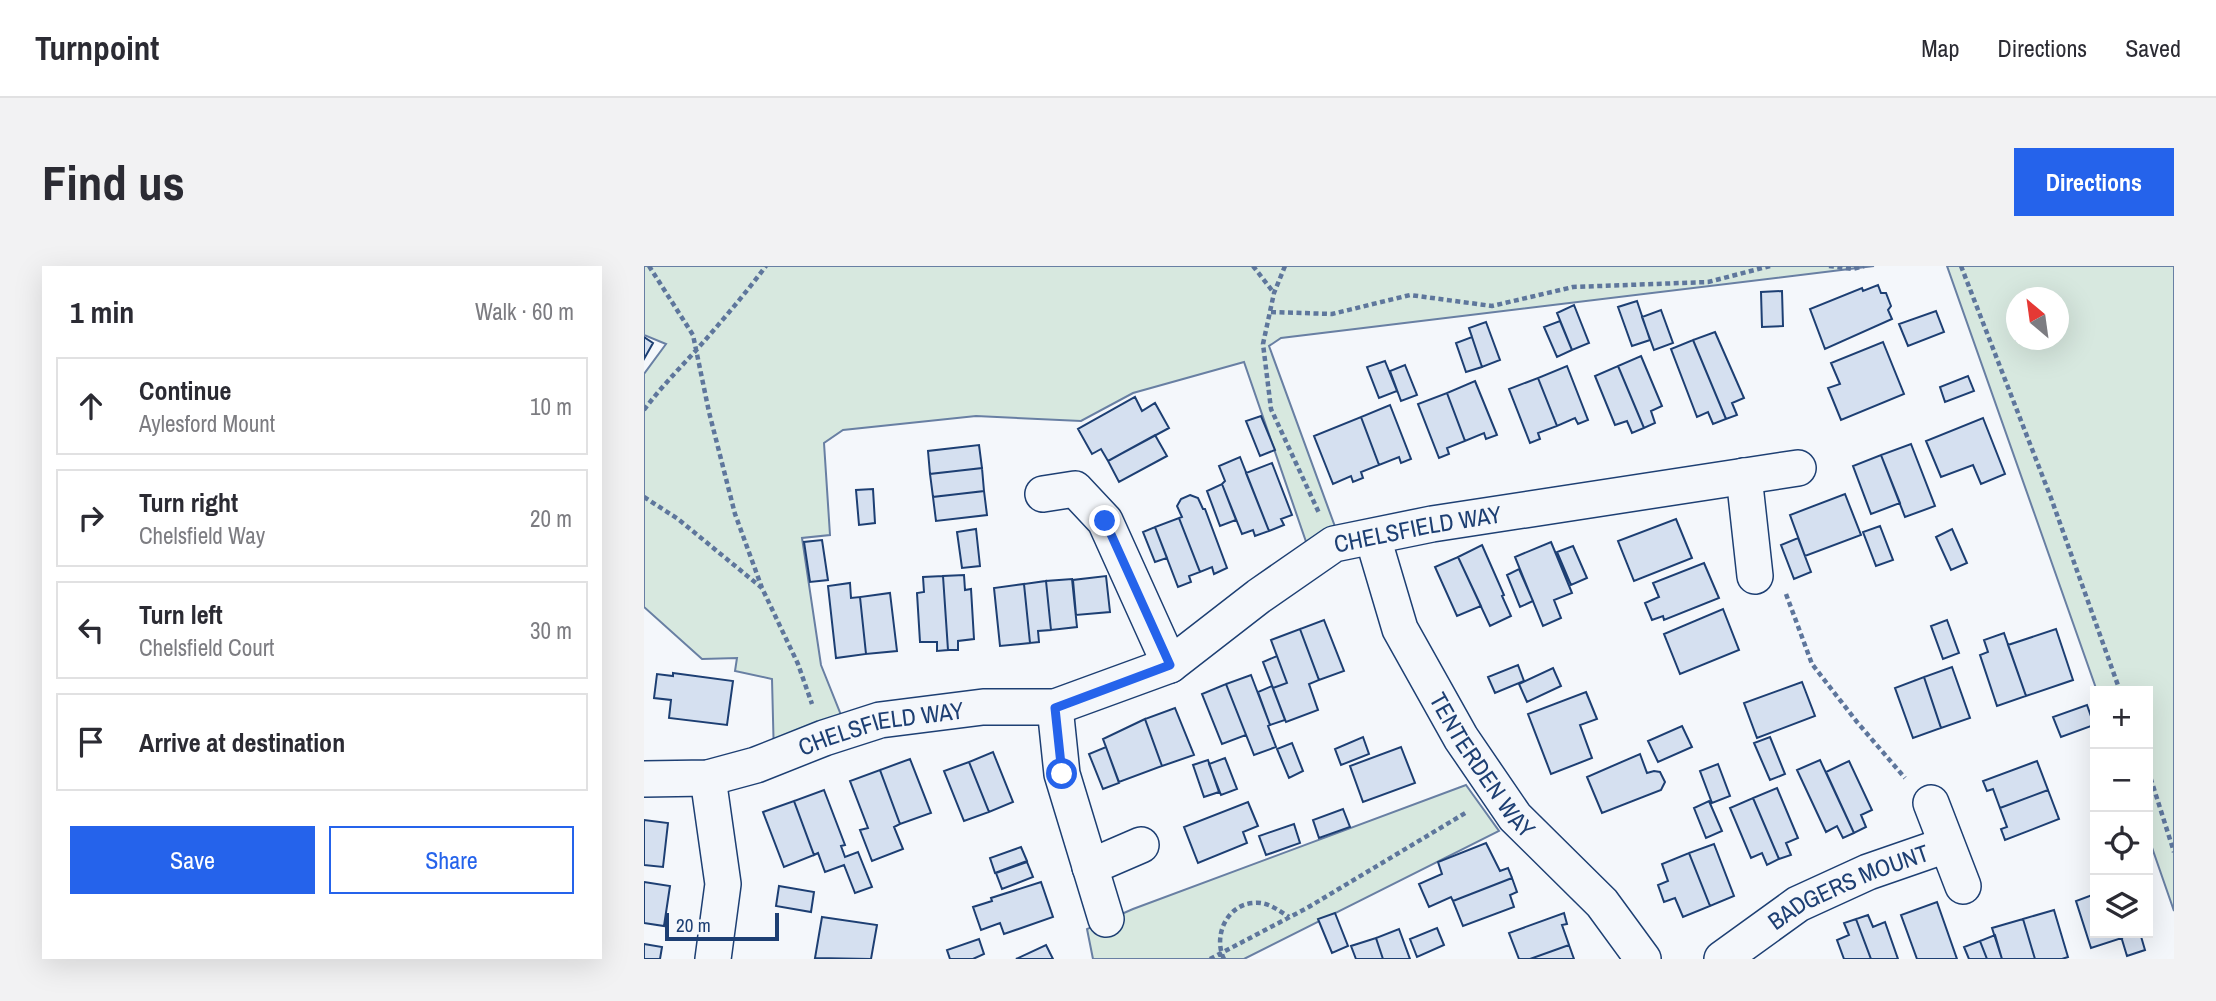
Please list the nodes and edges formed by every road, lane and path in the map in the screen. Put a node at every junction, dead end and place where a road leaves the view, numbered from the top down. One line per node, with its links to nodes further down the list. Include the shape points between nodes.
1 (649, 266): 11 (path, via 693,335)
2 (765, 266): 11 (path)
3 (1253, 266): 9 (path)
4 (1285, 266): 9 (path)
5 (1770, 266): 10 (path, via 1708,282 1573,287 1492,306 1410,295 1332,314)
6 (1829, 266): 7 (path)
7 (1864, 266)
8 (1961, 266): 23 (path)
9 (1274, 293): 10 (path)
10 (1271, 312): 18 (path, via 1263,344 1271,409)
11 (696, 350): 12 (path); 20 (path, via 735,514)
12 (644, 410)
13 (1798, 468): 14 (street, CHELSFIELD WAY)
14 (1744, 476): 17 (street, CHELSFIELD WAY, via 1432,524); 19 (street)
15 (1043, 494): 22 (street, via 1075,489 1105,521)
16 (644, 497): 20 (path)
17 (1373, 538): 18 (street, CHELSFIELD WAY); 29 (street, TENTERDEN WAY, via 1401,629 1461,738)
18 (1334, 544): 22 (street, CHELSFIELD WAY)
19 (1755, 576)
20 (762, 588): 25 (path, via 799,664)
21 (1786, 592): 30 (path, via 1812,663 1908,782)
22 (1170, 665): 24 (street, CHELSFIELD WAY)
23 (2118, 686)
24 (1055, 708): 25 (street, CHELSFIELD WAY, via 983,707 880,720); 34 (street, via 1062,774)
25 (824, 738): 26 (street, CHELSFIELD WAY)
26 (708, 778): 27 (street, CHELSFIELD WAY); 39 (street, via 723,884)
27 (644, 779)
28 (2153, 786): 33 (path)
29 (1499, 794): 36 (path); 42 (street, TENTERDEN WAY, via 1515,817 1602,903)
30 (1931, 803): 32 (street, BADGERS MOUNT)
31 (1141, 845): 34 (street)
32 (1946, 845): 35 (street, BADGERS MOUNT); 43 (street, BADGERS MOUNT, via 1868,872 1798,904)
33 (2174, 852)
34 (1090, 867): 37 (street)
35 (1963, 886)
36 (1289, 917): 38 (path); 38 (path, via 1271,905 1254,902 1240,906 1223,926)
37 (1106, 919)
38 (1221, 953): 40 (path); 41 (path)
39 (713, 959)
40 (1210, 959)
41 (1224, 959)
42 (1643, 959)
43 (1722, 959)

